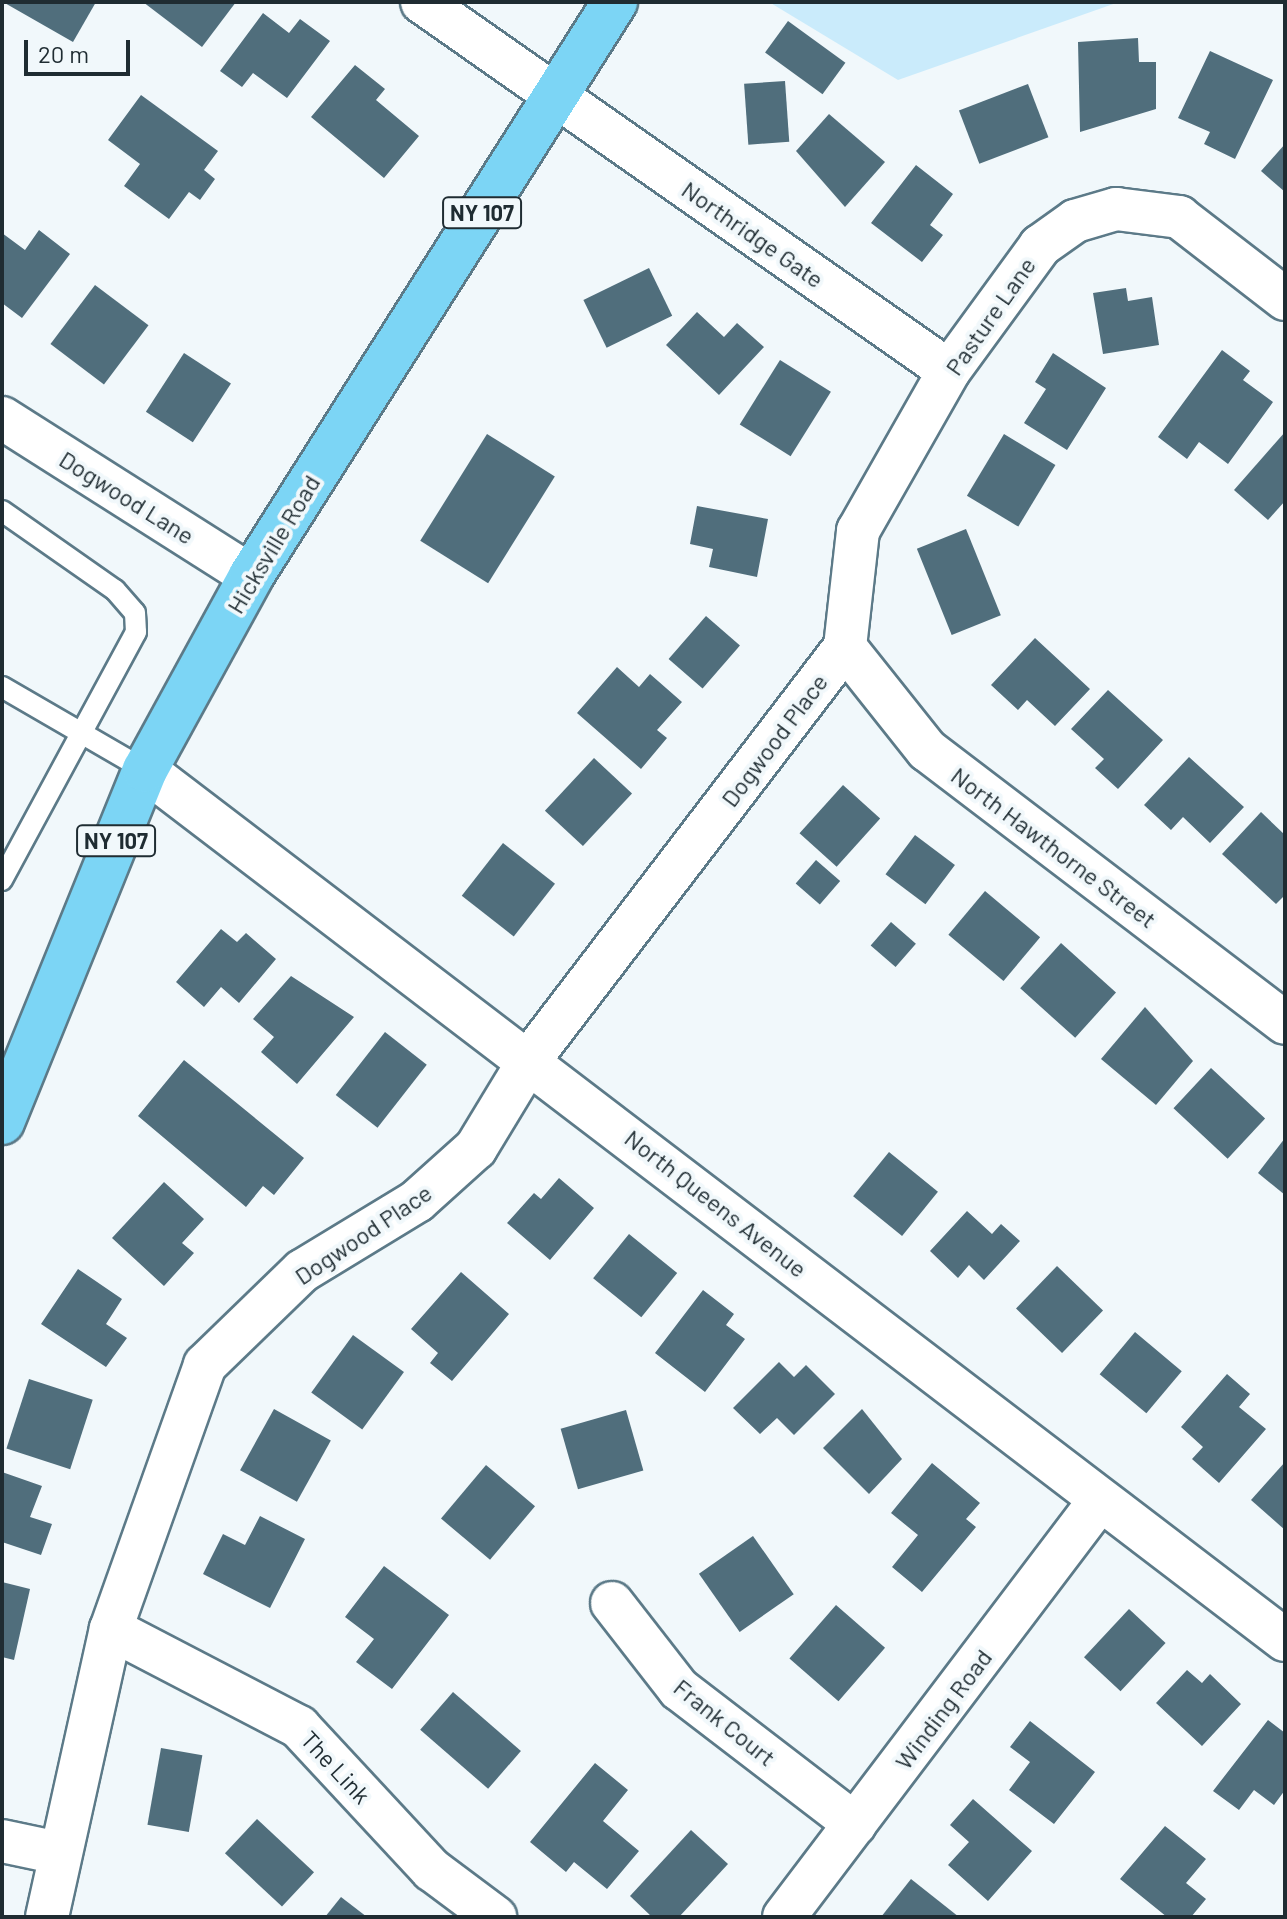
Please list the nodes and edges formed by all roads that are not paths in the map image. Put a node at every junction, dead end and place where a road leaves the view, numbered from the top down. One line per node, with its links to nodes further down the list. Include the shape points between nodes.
1 (422, 2): 3 (street, Northridge Gate)
2 (615, 2): 3 (main road, Hicksville Road / NY 107)
3 (557, 96): 5 (street, Northridge Gate); 8 (main road, Hicksville Road / NY 107)
4 (1285, 299): 5 (street, Pasture Lane, via 1179,217 1116,209 1075,221 1040,246)
5 (949, 371): 9 (street, Pasture Lane, via 858,531)
6 (2, 418): 8 (street, Dogwood Lane)
7 (2, 511): 11 (lane, via 115,590 135,613 126,660)
8 (251, 576): 12 (main road, Hicksville Road / NY 107)
9 (845, 647): 14 (street, North Hawthorne Street, via 927,750); 15 (street, Dogwood Place)
10 (2, 687): 11 (lane)
11 (83, 736): 12 (lane); 13 (lane)
12 (145, 770): 15 (street, North Queens Avenue); 16 (main road, Hicksville Road / NY 107)
13 (2, 880)
14 (1285, 1023)
15 (530, 1059): 17 (street, North Queens Avenue); 19 (street, Dogwood Place, via 476,1148 417,1201 302,1271 205,1365)
16 (2, 1122)
17 (1100, 1500): 20 (street, North Queens Avenue); 21 (street, Winding Road)
18 (612, 1603): 21 (street, Frank Court, via 679,1689)
19 (111, 1629): 23 (street, Dogwood Place); 25 (street, The Link, via 299,1727 432,1870)
20 (1285, 1640)
21 (855, 1824): 26 (street, Winding Road)
22 (2, 1841): 23 (street)
23 (59, 1853): 24 (street, Dogwood Place)
24 (47, 1917)
25 (495, 1917)
26 (784, 1917)

